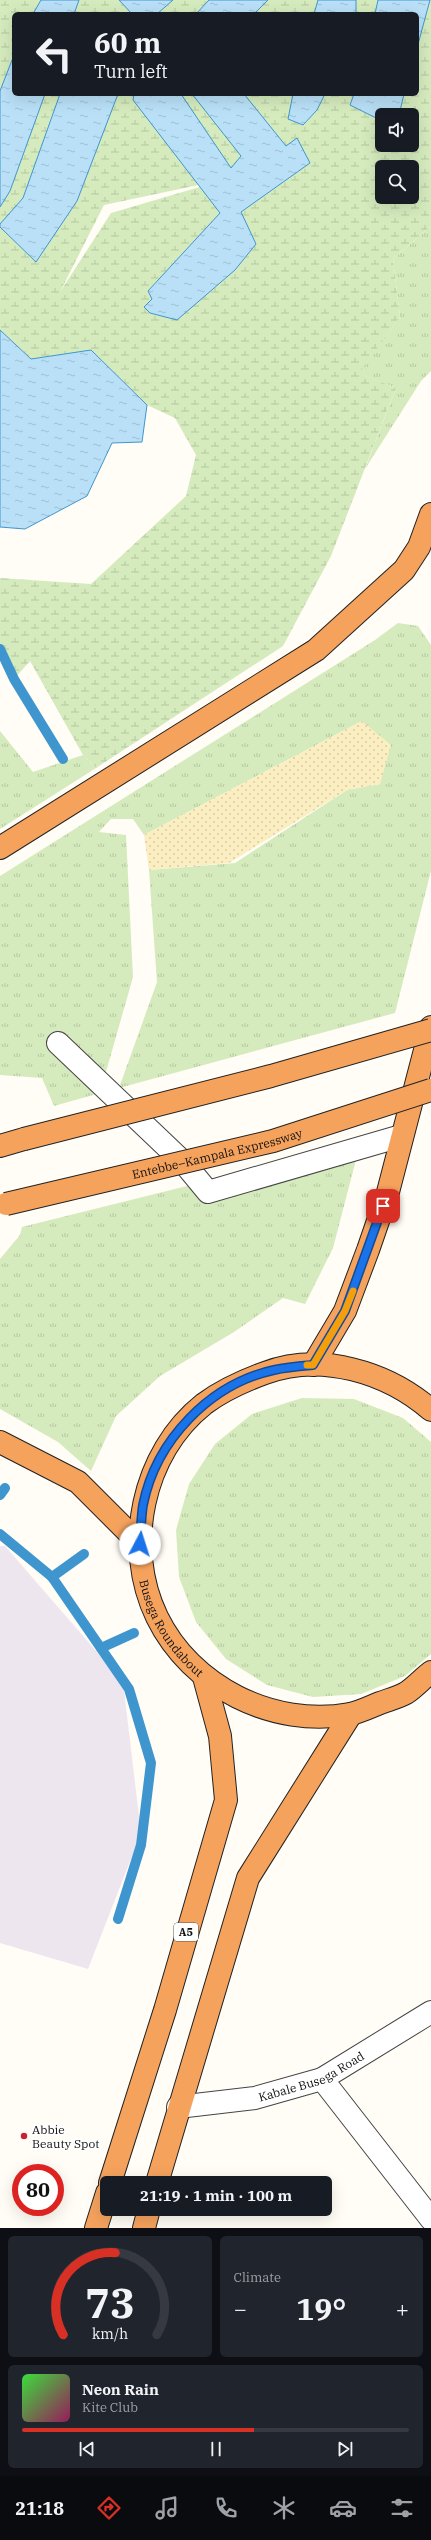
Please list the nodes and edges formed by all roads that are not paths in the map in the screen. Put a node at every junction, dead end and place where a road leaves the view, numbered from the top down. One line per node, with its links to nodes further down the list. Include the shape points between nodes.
1 (431, 514): 2 (highway, via 418,547 404,570 316,650)
2 (0, 848)
3 (431, 1027): 7 (highway)
4 (431, 1030): 8 (highway, bridge, via 271,1076)
5 (58, 1043): 7 (street, via 184,1163 208,1192)
6 (431, 1090): 9 (highway, Entebbe–Kampala Expressway, bridge, via 273,1141)
7 (401, 1136): 10 (highway, via 388,1192 345,1311)
8 (0, 1146)
9 (3, 1205)
10 (313, 1365): 11 (highway, Busega Roundabout / A5, via 350,1368 385,1379 416,1397); 13 (highway, Busega Roundabout / A5, via 274,1370 237,1383 204,1405 176,1433 156,1467 146,1497)
11 (431, 1410)
12 (0, 1442): 13 (highway, via 78,1482)
13 (140, 1544): 15 (highway, Busega Roundabout / A5, via 144,1582 157,1617 178,1649)
14 (431, 1672): 16 (highway, Busega Roundabout / A5, via 406,1693)
15 (204, 1677): 16 (highway, Busega Roundabout / A5, via 237,1698 273,1712 312,1717); 20 (highway, A5, via 220,1736 226,1800 165,2010)
16 (351, 1714): 19 (highway, via 248,1878)
17 (431, 2012): 18 (street, Kabale Busega Road)
18 (322, 2079): 19 (street, Kabale Busega Road, via 255,2098); 24 (street)
19 (178, 2107): 21 (highway)
20 (112, 2176)
21 (159, 2176)
22 (100, 2215): 25 (highway)
23 (147, 2216): 26 (highway)
24 (431, 2219)
25 (96, 2228)
26 (144, 2228)

